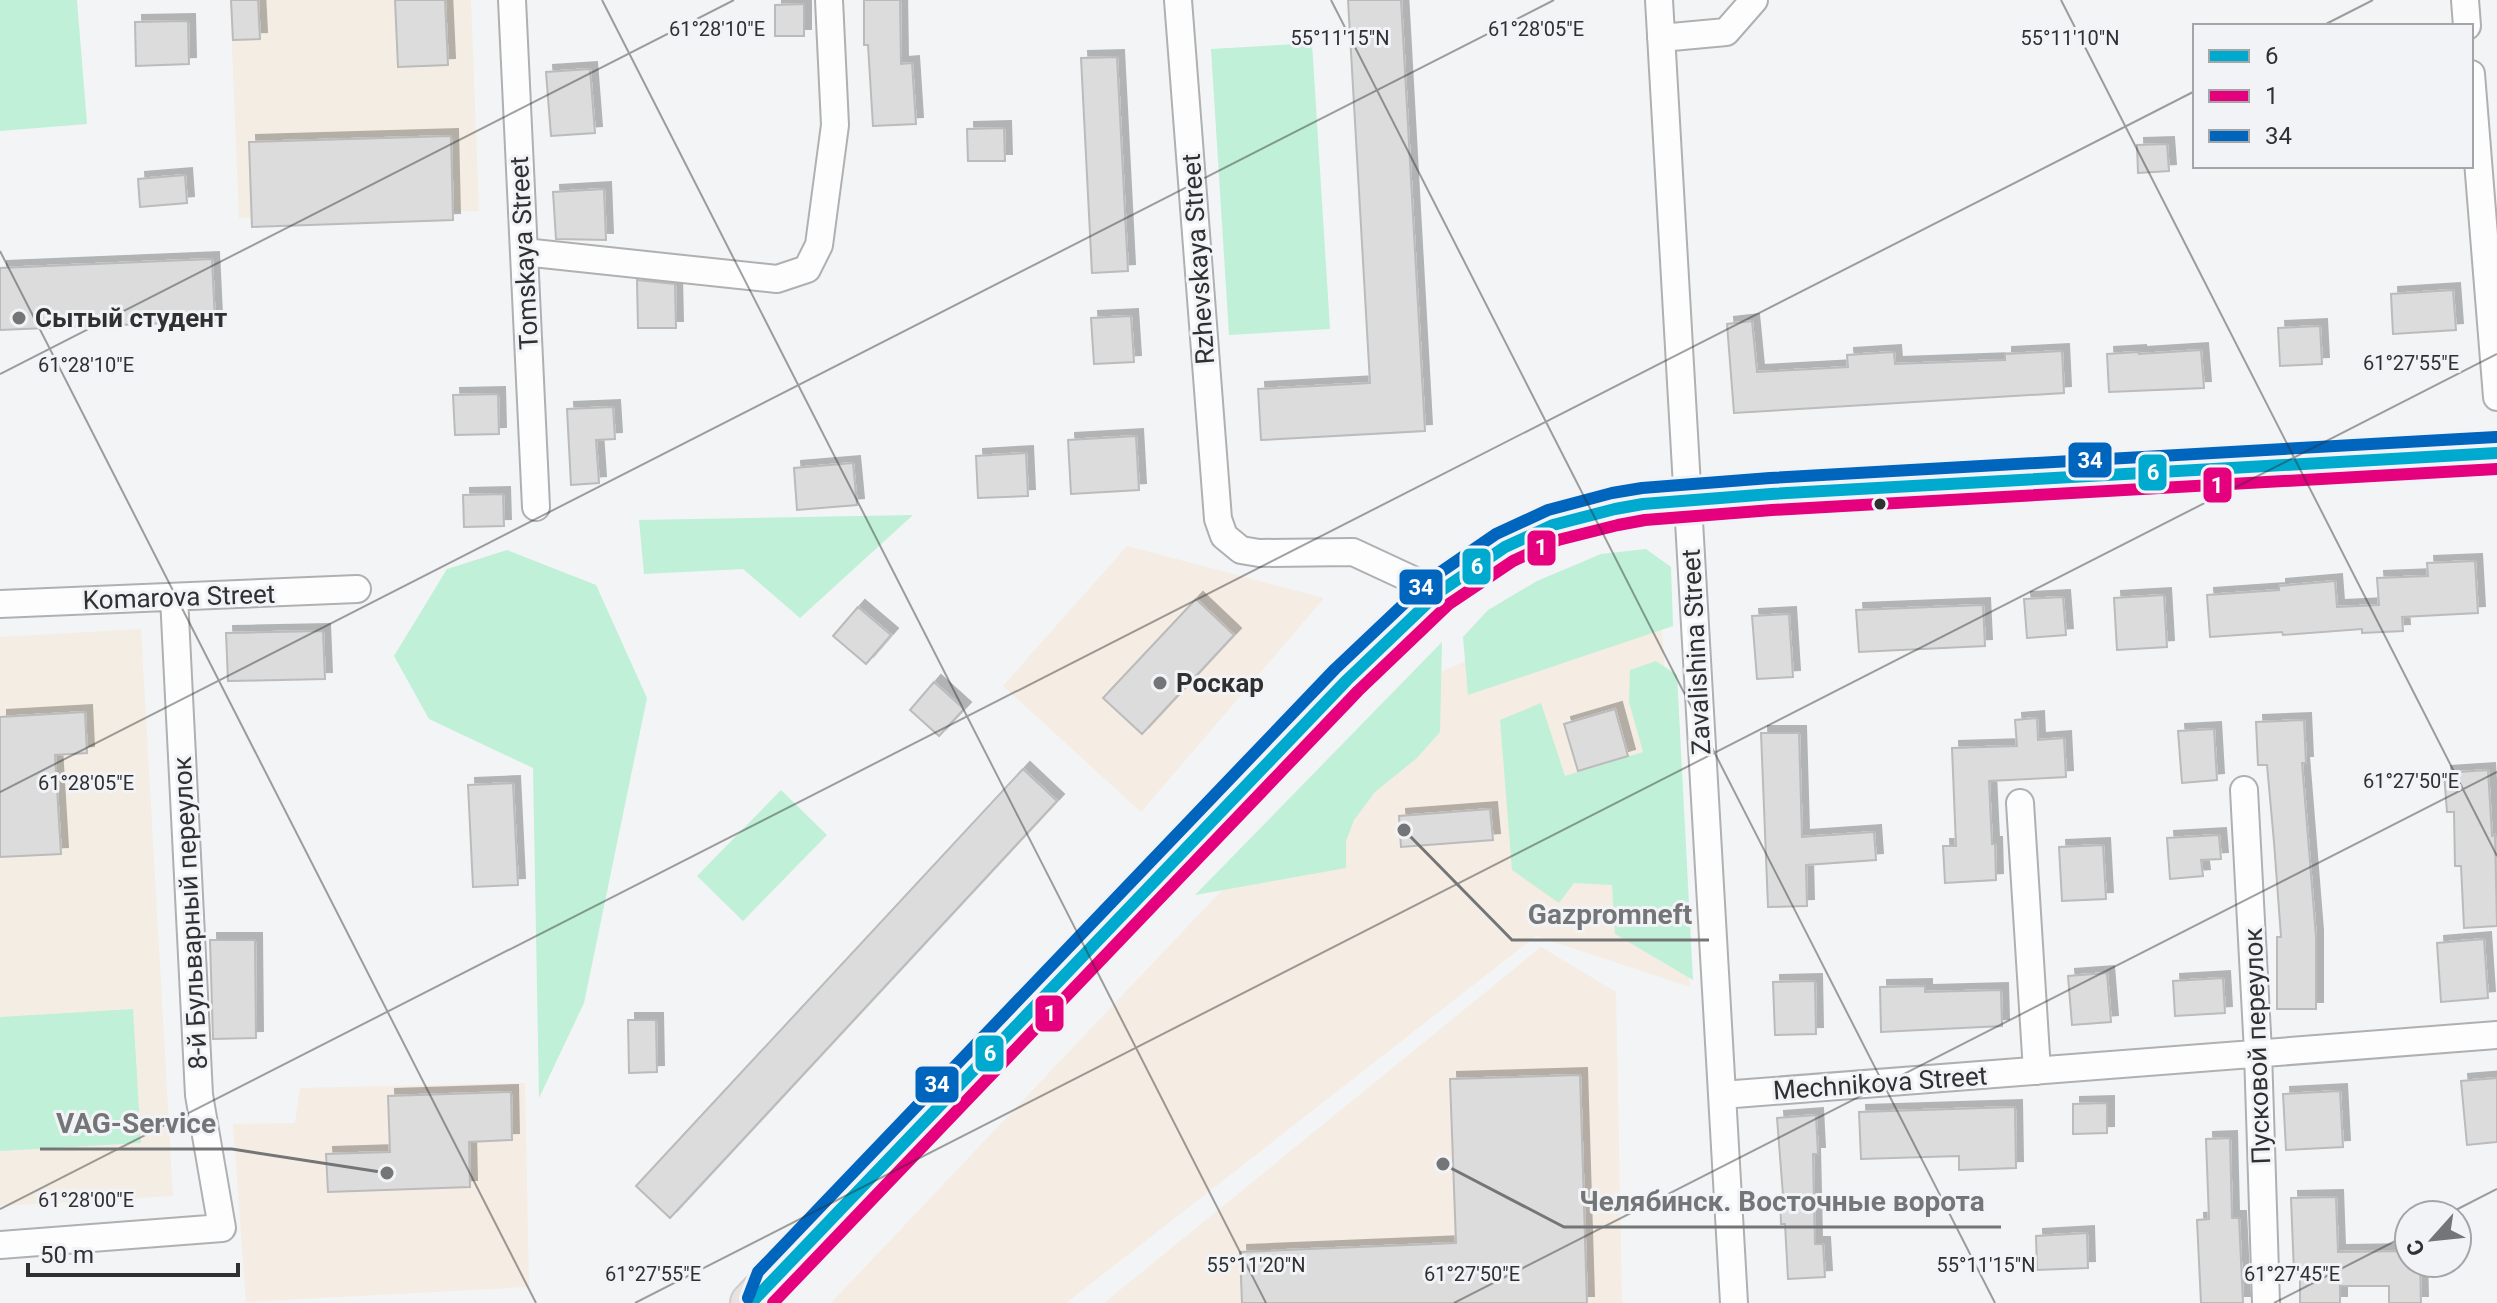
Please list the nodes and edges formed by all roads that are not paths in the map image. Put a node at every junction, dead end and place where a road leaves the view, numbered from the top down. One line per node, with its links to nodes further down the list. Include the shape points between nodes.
1 (512, 0): 10 (street, Tomskaya Street)
2 (829, 0): 10 (street, via 835,125 819,245 807,269 777,279)
3 (1178, 0): 16 (street, Rzhevskaya Street, via 1218,519 1224,536 1241,550 1353,552)
4 (1659, 0): 8 (street, Zavalishina Street)
5 (1754, 0): 8 (street, via 1726,32)
6 (2465, 0): 7 (street)
7 (2467, 24)
8 (1661, 38): 13 (street, Zavalishina Street)
9 (2473, 99): 11 (street)
10 (524, 252): 14 (street, Tomskaya Street)
11 (2497, 397)
12 (2497, 453): 13 (main road)
13 (1688, 501): 16 (main road, via 1615,509 1553,525 1505,547); 24 (street, Zavalishina Street)
14 (536, 507)
15 (357, 589): 17 (street, Komarova Street)
16 (1439, 592): 26 (main road, via 1347,680)
17 (174, 597): 18 (street, Komarova Street); 25 (street, 8-й Бульварный переулок, via 199,1095 222,1228)
18 (0, 604)
19 (2244, 790): 22 (street, Пусковой переулок)
20 (2020, 803): 23 (street)
21 (2497, 1035): 22 (street, Mechnikova Street)
22 (2258, 1052): 23 (street, Mechnikova Street); 28 (street, Пусковой переулок)
23 (2037, 1071): 24 (street, Mechnikova Street)
24 (1722, 1095): 27 (street, Zavalishina Street)
25 (0, 1245)
26 (751, 1303)
27 (1734, 1303)
28 (2266, 1303)

